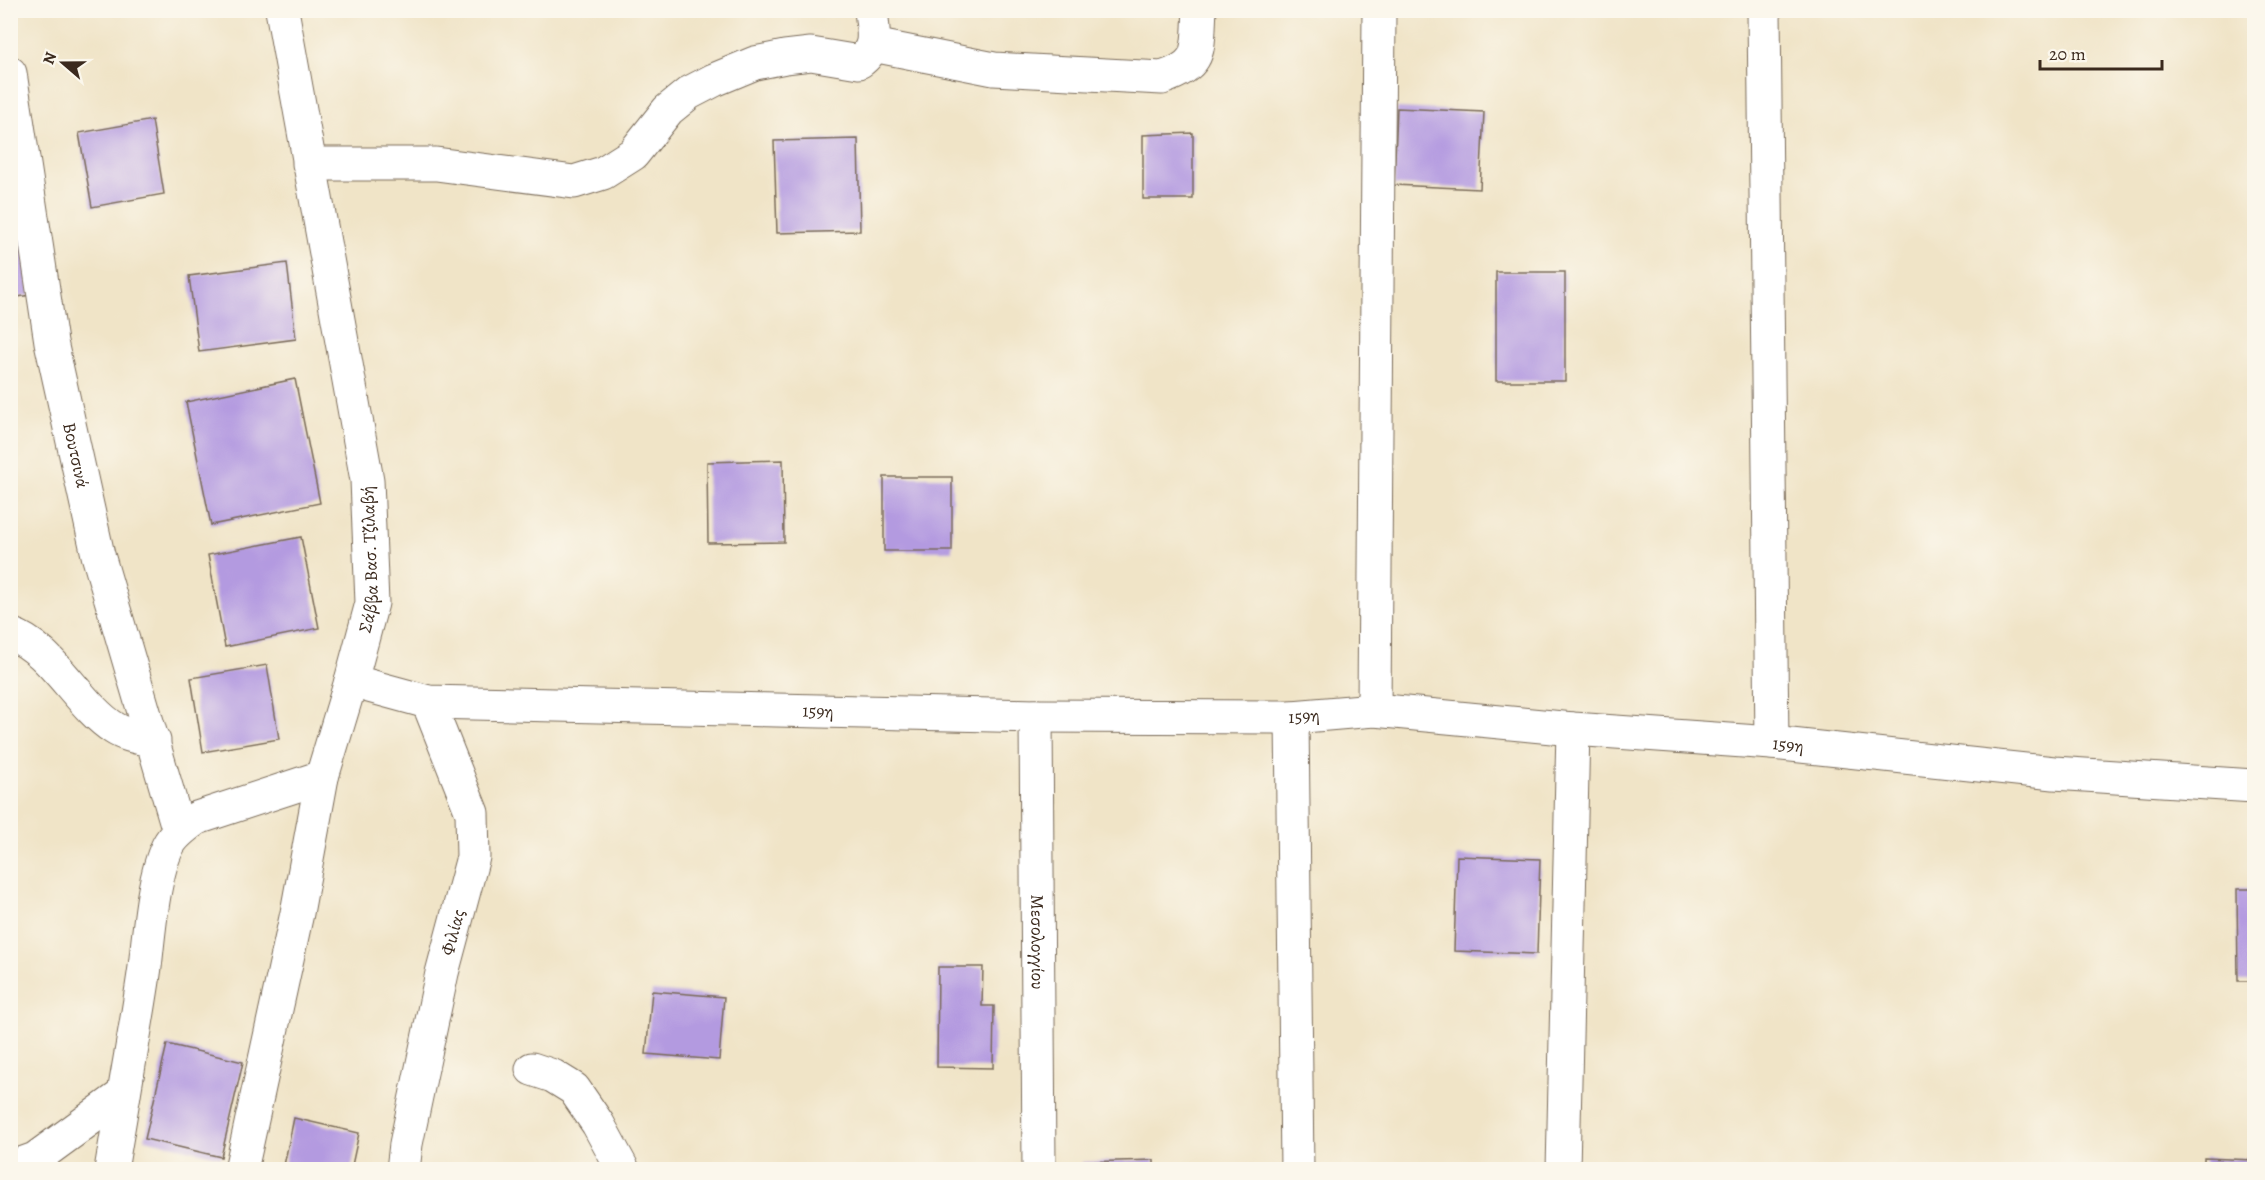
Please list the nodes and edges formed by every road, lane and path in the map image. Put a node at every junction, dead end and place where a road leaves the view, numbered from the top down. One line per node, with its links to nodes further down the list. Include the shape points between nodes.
1 (282, 10): 8 (street, Σάββα Βασ. Τζιλαβή)
2 (871, 10): 6 (street)
3 (1200, 10): 6 (street, via 1197,55 1183,71 1162,78 994,69)
4 (1379, 10): 12 (street)
5 (1764, 10): 17 (street)
6 (873, 45): 8 (street, via 869,55 859,62 811,54 785,57 755,63 714,80 668,110 633,154 603,173 574,182 436,164)
7 (10, 73): 16 (street, Βουτσινά, via 53,353 98,555)
8 (309, 164): 10 (street, Σάββα Βασ. Τζιλαβή, via 367,480 372,603)
9 (10, 634): 16 (street, via 31,644 115,729)
10 (351, 681): 11 (street, 159η); 18 (street, Σάββα Βασ. Τζιλαβή)
11 (428, 702): 13 (street, 159η); 26 (street, Φιλίας, via 472,813 473,857 442,973)
12 (1374, 710): 14 (street, 159η); 15 (street, 159η)
13 (1036, 716): 14 (street, 159η); 28 (street, Μεσολογγίου)
14 (1292, 717): 29 (street)
15 (1573, 729): 17 (street, 159η); 30 (street)
16 (154, 741): 20 (street, Βουτσινά)
17 (1772, 743): 19 (street, 159η, via 2054,773)
18 (322, 777): 20 (street, via 197,818); 25 (street, Σάββα Βασ. Τζιλαβή)
19 (2254, 786)
20 (179, 831): 22 (street, via 162,860)
21 (532, 1069): 27 (street, via 554,1076 574,1089)
22 (124, 1094): 23 (street, via 35,1159); 24 (street)
23 (10, 1168)
24 (111, 1170)
25 (242, 1170)
26 (403, 1170)
27 (623, 1170)
28 (1039, 1170)
29 (1296, 1170)
30 (1563, 1170)

